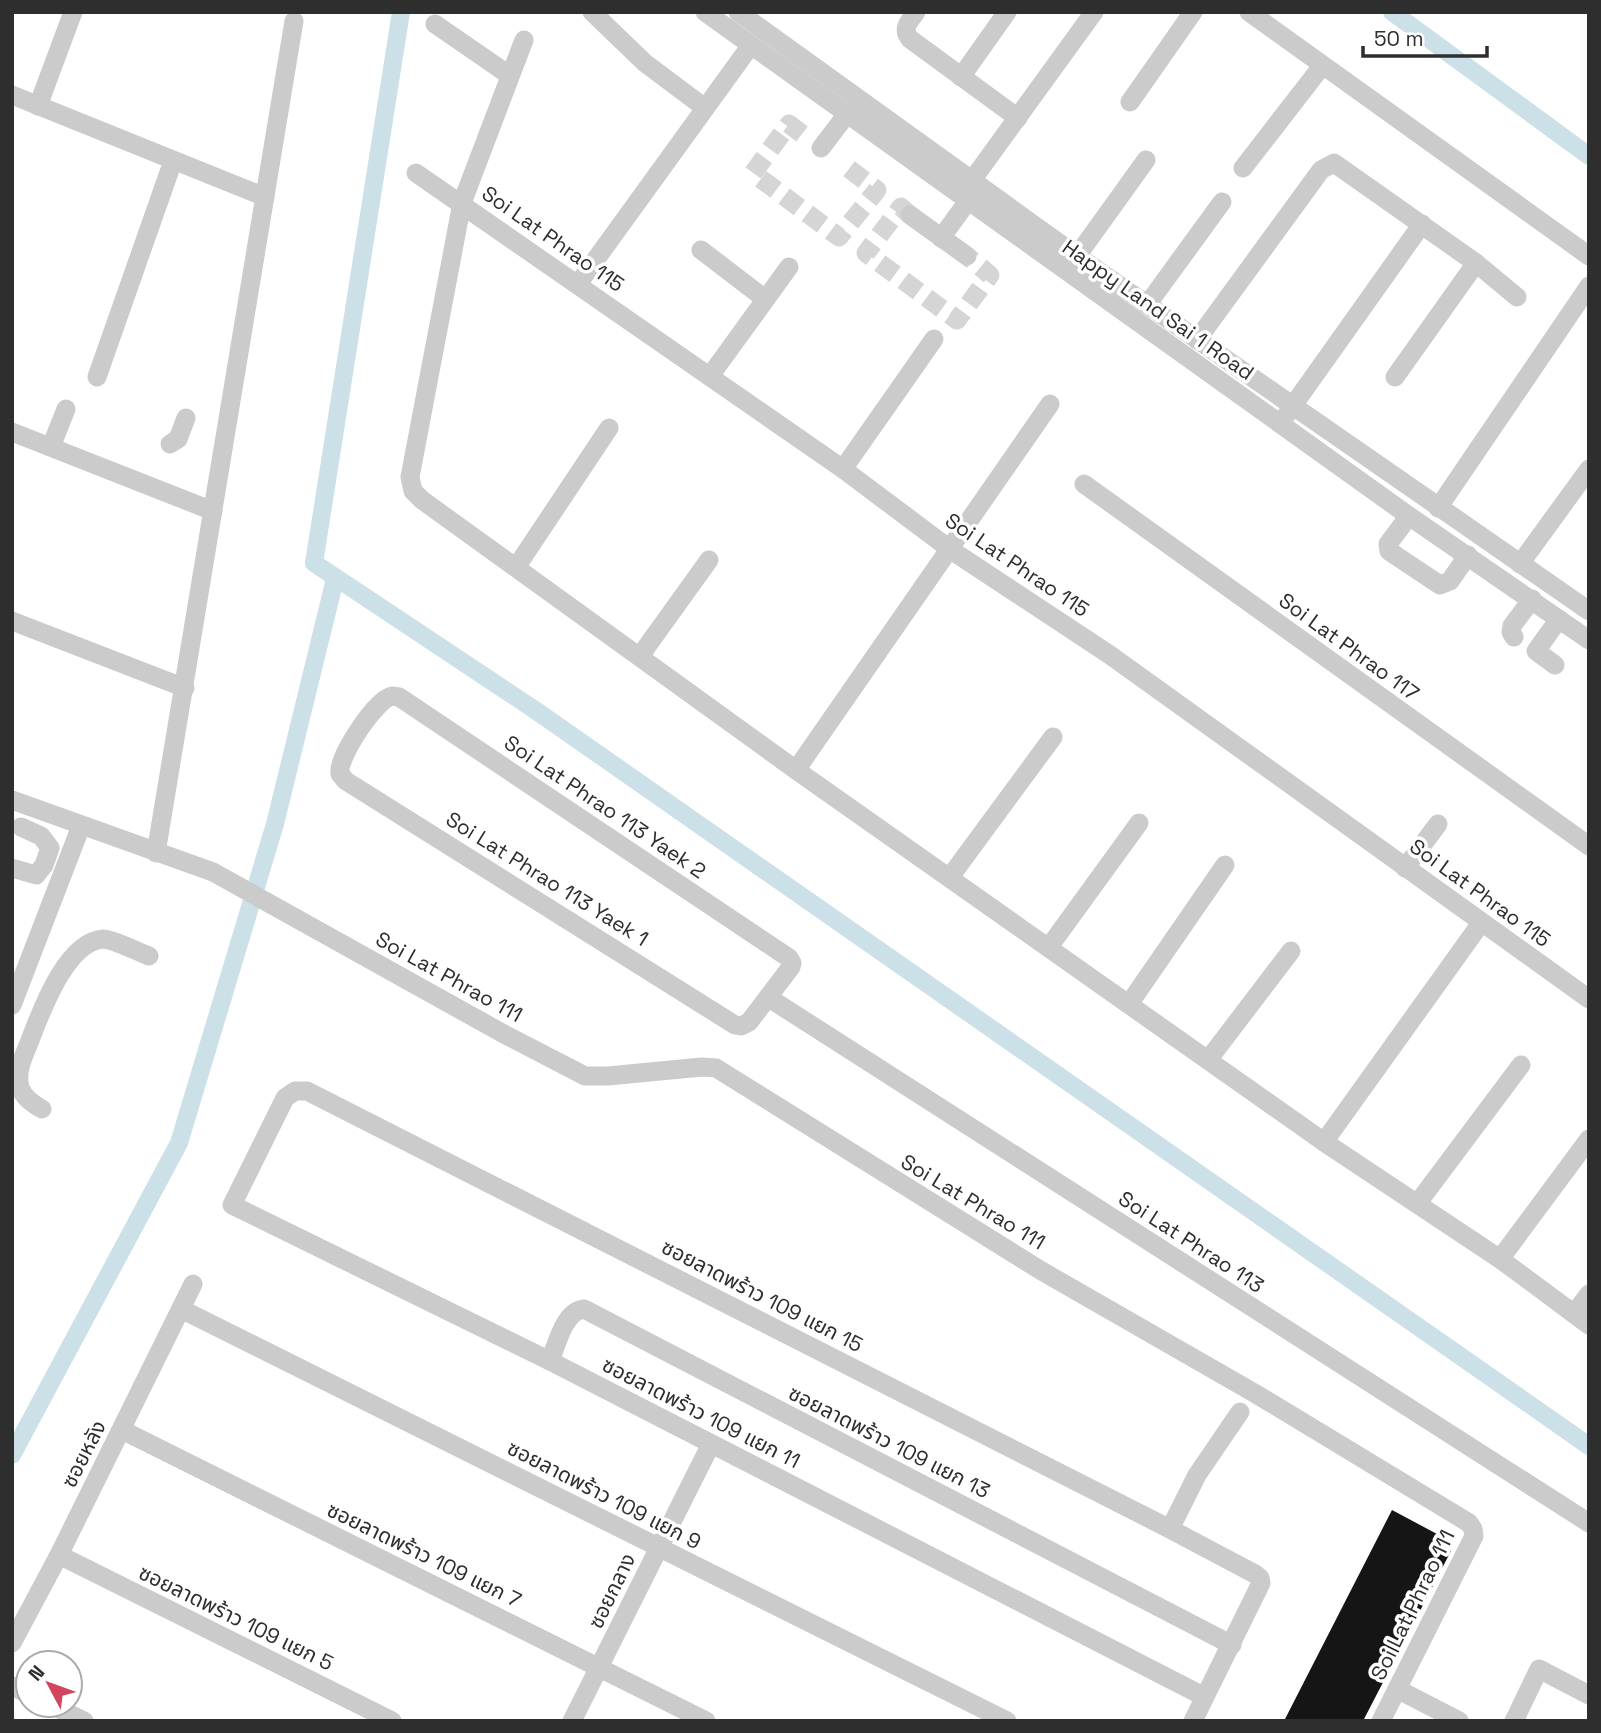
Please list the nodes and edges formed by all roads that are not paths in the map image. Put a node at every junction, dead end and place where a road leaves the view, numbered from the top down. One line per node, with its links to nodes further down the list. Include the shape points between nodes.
1 (73, 12): 19 (street)
2 (592, 12): 20 (street, via 645,63)
3 (705, 12): 13 (street, Happy Land Sai 1 Road)
4 (738, 12): 23 (street, Happy Land Sai 1 Road)
5 (916, 12): 16 (street, via 906,34)
6 (1007, 12): 16 (street)
7 (1094, 12): 22 (street)
8 (1193, 12): 18 (street)
9 (1249, 12): 14 (street)
10 (294, 21): 30 (street)
11 (435, 24): 15 (street)
12 (524, 40): 15 (street)
13 (751, 45): 20 (street); 21 (street, Happy Land Sai 1 Road)
14 (1322, 66): 27 (street); 39 (street)
15 (509, 75): 32 (street)
16 (961, 77): 22 (street)
17 (12, 95): 19 (street)
18 (1130, 102)
19 (38, 106): 25 (street)
20 (705, 108): 42 (street)
21 (847, 114): 23 (street, Happy Land Sai 1 Road); 24 (street)
22 (1018, 118): 29 (street)
23 (902, 142): 29 (street, Happy Land Sai 1 Road)
24 (821, 148)
25 (173, 160): 30 (street); 50 (street)
26 (1146, 160): 38 (street)
27 (1243, 168)
28 (416, 173): 32 (street, Soi Lat Phrao 115)
29 (967, 193): 35 (street); 38 (street, Happy Land Sai 1 Road); 56 (street, Happy Land Sai 1 Road)
30 (265, 197): 65 (street)
31 (1222, 202): 46 (street)
32 (462, 203): 42 (street, Soi Lat Phrao 115); 71 (street, via 410,477 413,491 422,500)
33 (910, 215): 35 (street)
34 (1422, 224): 40 (street); 48 (street, via 1334,163 1326,166); 53 (street)
35 (941, 238): 37 (street)
36 (701, 250): 45 (street)
37 (967, 256)
38 (1077, 256): 46 (street, Happy Land Sai 1 Road)
39 (1589, 256)
40 (1476, 262): 44 (street); 51 (street)
41 (789, 267): 45 (street)
42 (578, 284): 49 (street, Soi Lat Phrao 115)
43 (1589, 286): 64 (street)
44 (1517, 297)
45 (765, 299): 49 (street)
46 (1147, 305): 48 (street, Happy Land Sai 1 Road)
47 (934, 339): 61 (street)
48 (1197, 340): 53 (street, Happy Land Sai 1 Road)
49 (710, 376): 61 (street, Soi Lat Phrao 115)
50 (97, 377)
51 (1395, 377)
52 (1051, 404): 67 (street)
53 (1293, 405): 56 (street); 64 (street, Happy Land Sai 1 Road)
54 (66, 409): 60 (street)
55 (186, 418): 59 (street, via 178,439)
56 (1280, 424): 66 (street, Happy Land Sai 1 Road)
57 (609, 428): 71 (street)
58 (12, 432): 60 (street)
59 (170, 444)
60 (51, 447): 65 (street)
61 (843, 469): 67 (street, Soi Lat Phrao 115)
62 (1589, 470): 70 (street)
63 (1084, 484): 89 (street, Soi Lat Phrao 117)
64 (1438, 508): 70 (street, Happy Land Sai 1 Road)
65 (213, 511): 80 (street)
66 (1409, 516): 68 (street, Happy Land Sai 1 Road); 68 (street, via 1388,544 1389,551 1440,585 1450,581)
67 (951, 550): 83 (street); 93 (street, Soi Lat Phrao 115, via 1110,655)
68 (1468, 555): 72 (street, Happy Land Sai 1 Road)
69 (709, 560): 78 (street)
70 (1520, 564): 73 (street, Happy Land Sai 1 Road)
71 (517, 566): 78 (street)
72 (1532, 599): 74 (street, Happy Land Sai 1 Road); 76 (street, via 1512,626)
73 (1589, 611)
74 (1559, 619): 77 (street, Happy Land Sai 1 Road); 79 (street, via 1536,651)
75 (12, 621): 80 (street)
76 (1514, 637)
77 (1589, 640)
78 (640, 656): 83 (street)
79 (1555, 665)
80 (185, 688): 90 (street)
81 (361, 729): 100 (street, Soi Lat Phrao 113 Yaek 1, via 341,761 346,781 735,1025 749,1022); 100 (street, Soi Lat Phrao 113 Yaek 2, via 386,697 411,705 789,958 791,967)
82 (1054, 737): 94 (street)
83 (796, 770): 94 (street)
84 (20, 803): 87 (street); 88 (street, Soi Lat Phrao 111)
85 (1139, 823): 96 (street)
86 (1437, 824): 93 (street)
87 (16, 826): 92 (street, via 41,836 50,848 36,875)
88 (81, 826): 90 (street, Soi Lat Phrao 111); 99 (street)
89 (1589, 846)
90 (156, 853): 127 (street, Soi Lat Phrao 111, via 213,872 585,1076 716,1068 1040,1270 1469,1523 1474,1536)
91 (1225, 865): 103 (street)
92 (12, 868)
93 (1405, 868): 95 (street, Soi Lat Phrao 115)
94 (950, 877): 96 (street)
95 (1481, 923): 102 (street, Soi Lat Phrao 115); 108 (street)
96 (1049, 947): 103 (street)
97 (1291, 951): 104 (street)
98 (149, 956): 101 (street, via 105,939 89,943)
99 (14, 992): 101 (street)
100 (769, 998): 120 (street, Soi Lat Phrao 113)
101 (46, 999): 106 (street, via 18,1081 31,1103)
102 (1589, 999)
103 (1129, 1004): 104 (street)
104 (1208, 1060): 108 (street)
105 (1521, 1065): 110 (street)
106 (42, 1109)
107 (1589, 1139): 111 (street)
108 (1324, 1142): 110 (street)
109 (261, 1146): 116 (street, ซอยลาดพร้าว 109 แยก 11, via 232,1205); 121 (street, ซอยลาดพร้าว 109 แยก 15, via 285,1098 295,1091 307,1091)
110 (1417, 1204): 111 (street)
111 (1500, 1259): 115 (street)
112 (193, 1284): 114 (street, ซอยหลัง)
113 (1589, 1294): 115 (street)
114 (181, 1309): 118 (street, ซอยหลัง); 122 (street, ซอยลาดพร้าว 109 แยก 9)
115 (1581, 1319)
116 (550, 1361): 119 (street, ซอยลาดพร้าว 109 แยก 11); 125 (street, ซอยลาดพร้าว 109 แยก 13, via 569,1316 584,1309)
117 (1240, 1412): 121 (street, via 1197,1475)
118 (122, 1430): 123 (street, ซอยหลัง); 126 (street, ซอยลาดพร้าว 109 แยก 7)
119 (711, 1444): 122 (street, ซอยกลาง); 129 (street, ซอยลาดพร้าว 109 แยก 11)
120 (1589, 1523)
121 (1170, 1529): 125 (street, ซอยลาดพร้าว 109 แยก 15, via 1260,1578)
122 (659, 1548): 126 (street, ซอยกลาง); 133 (street, ซอยลาดพร้าว 109 แยก 9)
123 (59, 1555): 124 (street, ซอยหลัง); 130 (street, ซอยลาดพร้าว 109 แยก 5)
124 (12, 1643)
125 (1232, 1645): 129 (street)
126 (600, 1668): 131 (street, ซอยกลาง); 132 (street, ซอยลาดพร้าว 109 แยก 7)
127 (1397, 1689): 135 (street, Soi Lat Phrao 111); 136 (street)
128 (1589, 1695): 137 (street, via 1539,1669)
129 (1205, 1697): 134 (street)
130 (392, 1721)
131 (572, 1721)
132 (706, 1721)
133 (1007, 1721)
134 (1193, 1721)
135 (1381, 1721)
136 (1458, 1721)
137 (1514, 1721)

